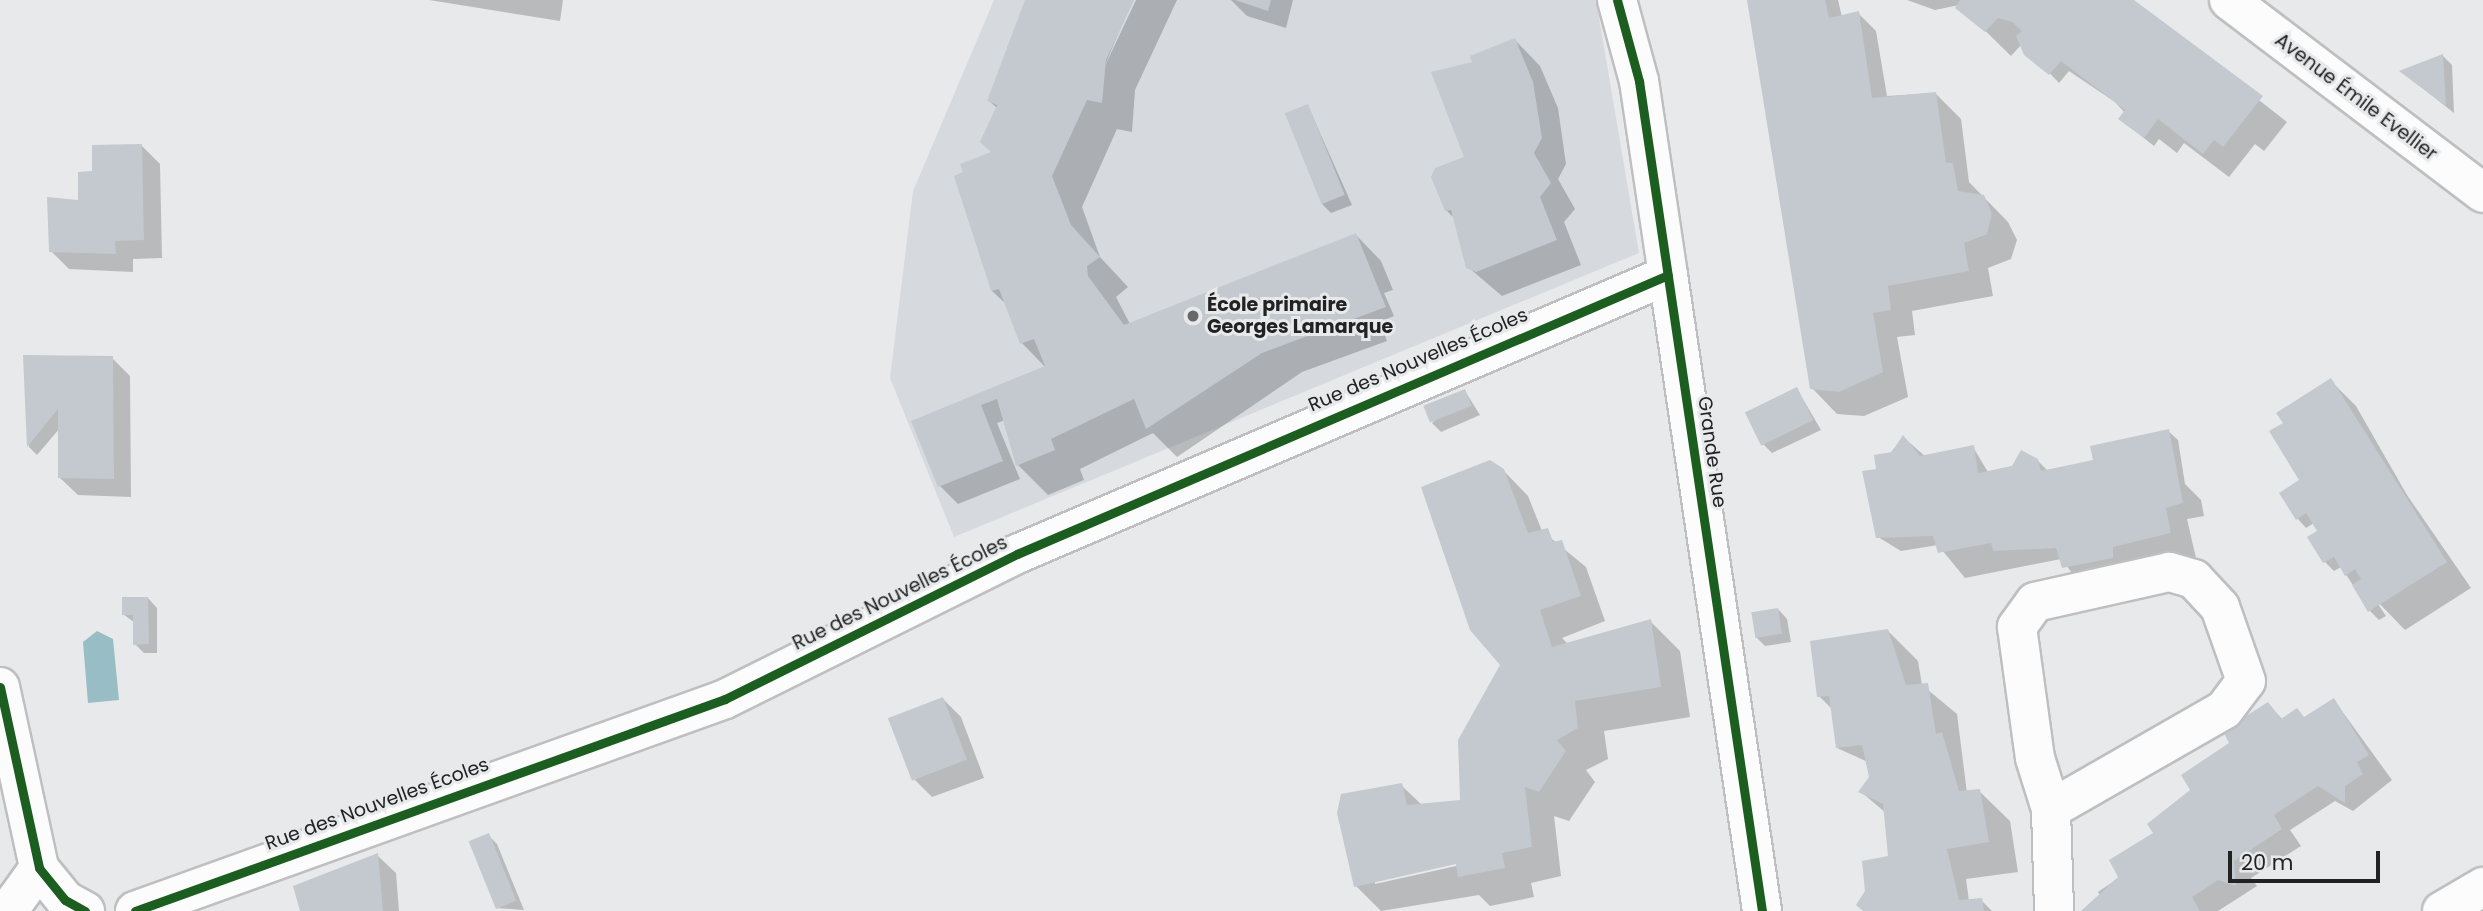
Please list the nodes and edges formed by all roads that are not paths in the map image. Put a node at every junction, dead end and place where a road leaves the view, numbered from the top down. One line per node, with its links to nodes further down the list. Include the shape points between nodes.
1 (1617, 0): 4 (street, Grande Rue, via 1639,81)
2 (2229, 0): 3 (street, Avenue Émile Evellier)
3 (2483, 193)
4 (1668, 275): 11 (street, Rue des Nouvelles Écoles, via 1017,554 725,699); 12 (street, Grande Rue)
5 (0, 687): 7 (street)
6 (2051, 809): 6 (street, via 2224,710 2246,681 2220,607 2194,579 2169,572 2035,602 2017,627 2035,758); 13 (street)
7 (39, 868): 9 (street); 10 (street, via 65,900)
8 (2483, 887): 14 (street)
9 (8, 911)
10 (85, 911)
11 (135, 911)
12 (1762, 911)
13 (2054, 911)
14 (2442, 911)

